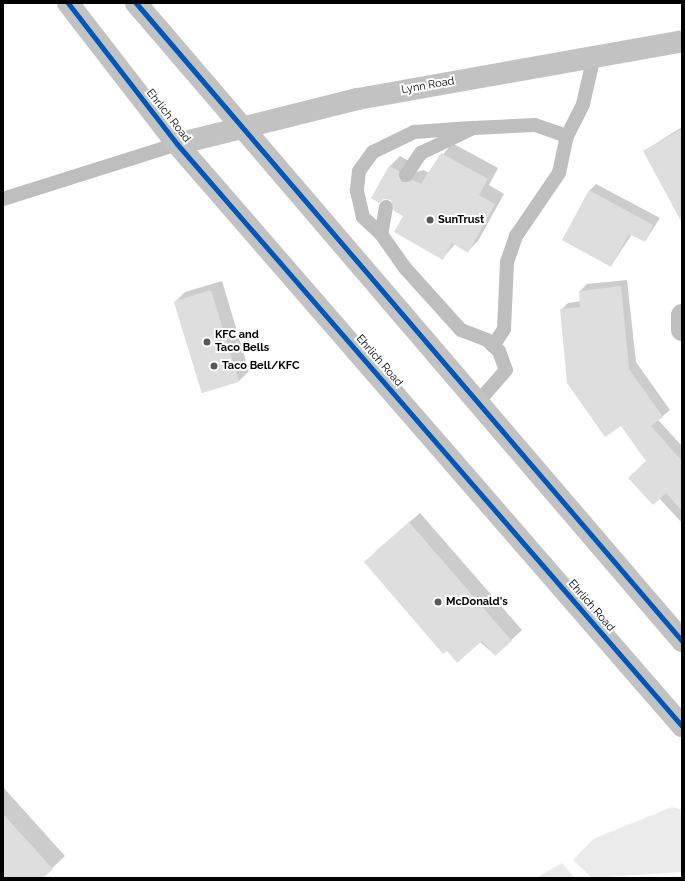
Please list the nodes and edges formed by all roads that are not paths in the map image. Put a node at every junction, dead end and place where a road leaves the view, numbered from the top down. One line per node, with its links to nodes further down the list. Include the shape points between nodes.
1 (68, 3): 8 (main road, Ehrlich Road)
2 (136, 3): 5 (main road)
3 (682, 41): 4 (main road, Lynn Road)
4 (594, 56): 5 (main road, Lynn Road, via 351,100); 7 (lane, via 583,104)
5 (242, 126): 8 (main road, Lynn Road); 16 (main road)
6 (473, 128): 7 (lane, via 535,125); 9 (lane, via 421,153); 12 (lane, via 414,132 373,152 359,171 357,190 364,217)
7 (567, 136): 15 (lane, via 560,173 516,236 508,262 504,329)
8 (177, 144): 10 (lane); 18 (main road, Ehrlich Road)
9 (406, 176)
10 (3, 198)
11 (386, 207): 12 (lane)
12 (381, 234): 15 (lane, via 405,268 461,330)
13 (682, 315): 14 (street)
14 (682, 330)
15 (493, 346): 16 (lane, via 506,370)
16 (478, 402): 17 (main road)
17 (682, 641)
18 (682, 726)

